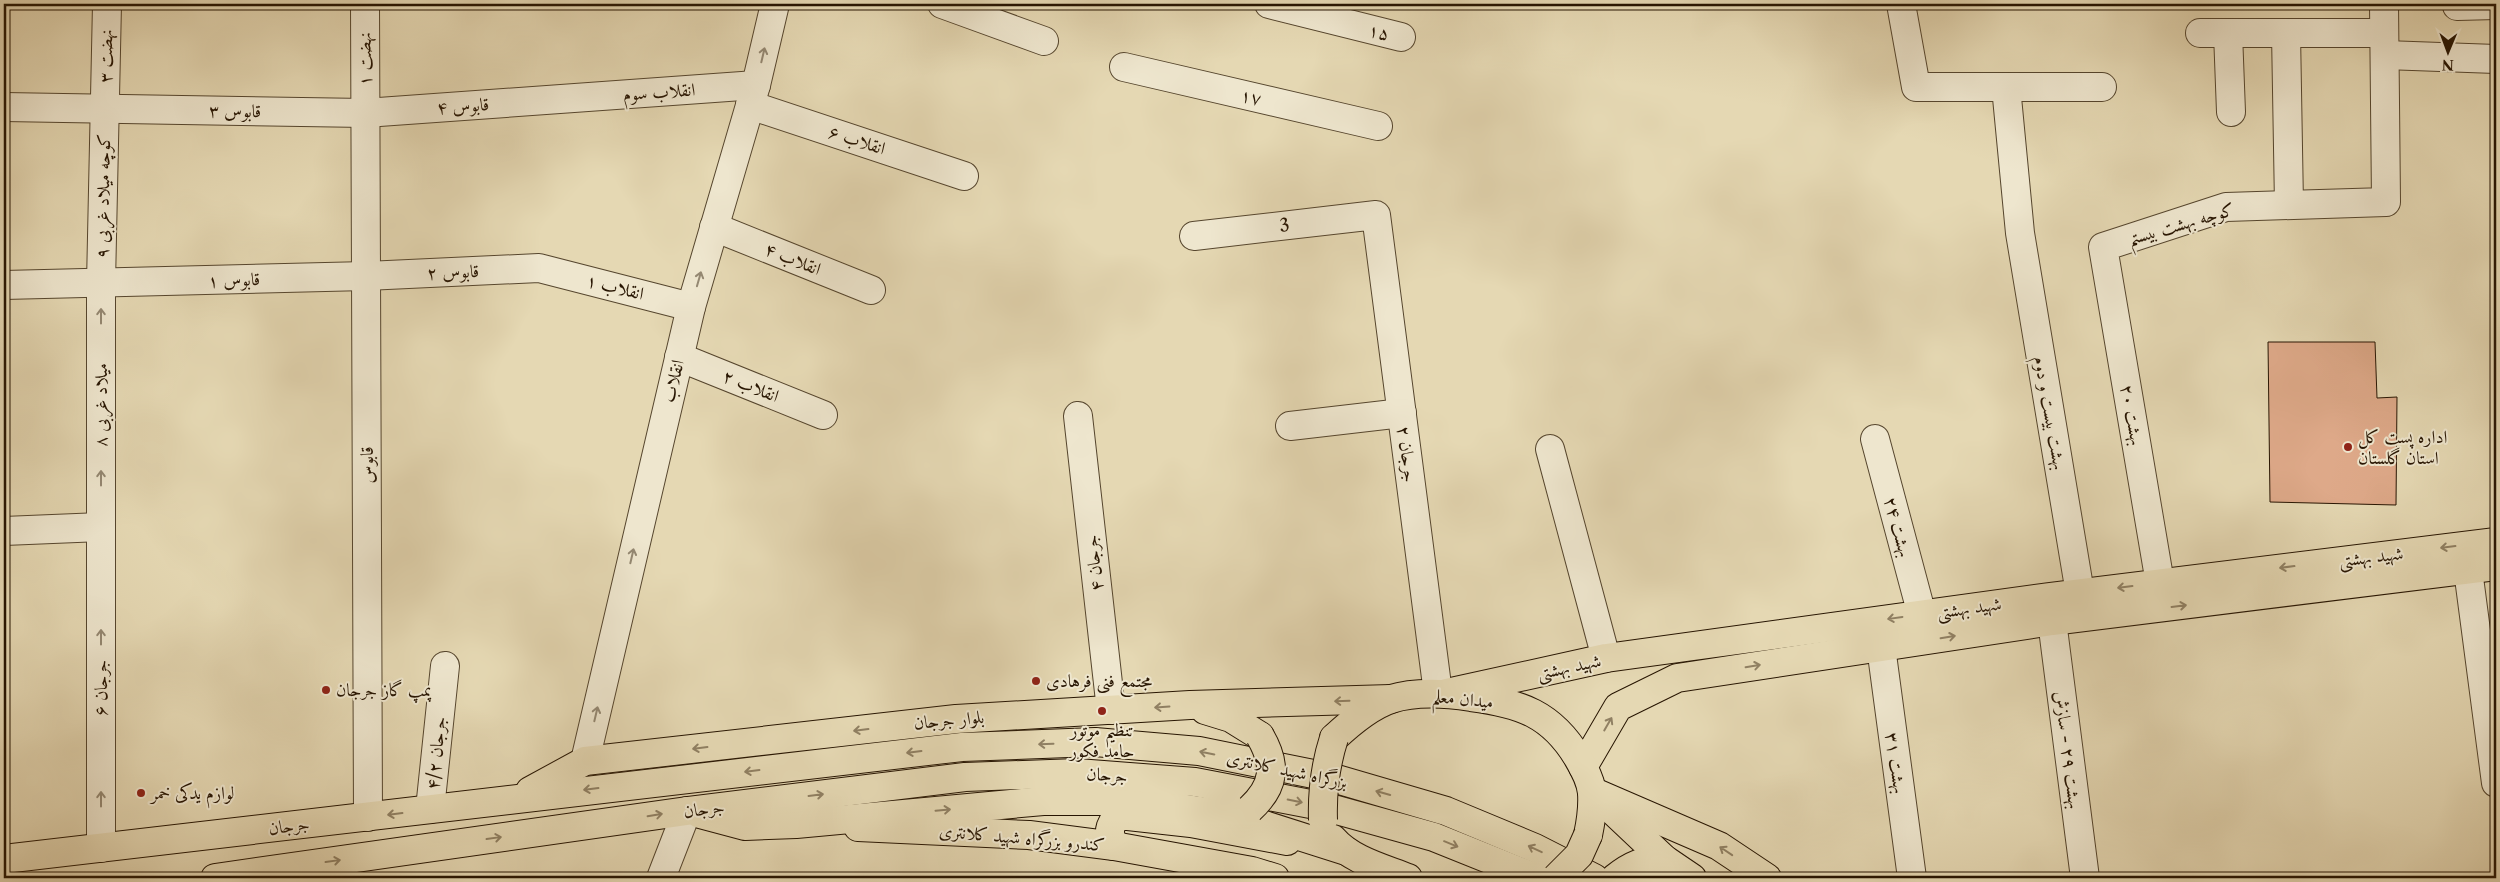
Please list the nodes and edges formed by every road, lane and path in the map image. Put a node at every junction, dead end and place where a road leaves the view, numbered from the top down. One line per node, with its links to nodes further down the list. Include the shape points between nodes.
1 (107, 4): 23 (street, ۳ نهضت)
2 (365, 4): 25 (street, ۱ نهضت)
3 (775, 4): 20 (street, انقلاب, one-way to 3)
4 (942, 4): 14 (street)
5 (1269, 4): 13 (street, ۱۵)
6 (1901, 4): 18 (street, via 1916,87)
7 (2384, 4): 15 (street)
8 (2496, 5): 9 (street)
9 (2457, 6)
10 (2200, 32): 11 (street)
11 (2228, 33): 12 (street); 24 (street)
12 (2286, 33): 15 (street); 28 (street)
13 (1401, 37)
14 (1044, 41)
15 (2385, 44): 16 (street); 28 (street, کوچه بهشت بیستم, via 2386,202)
16 (2496, 58)
17 (1124, 67): 26 (street, ۱۷)
18 (2006, 87): 19 (street); 52 (street, بهشت بیست و دوم, via 2020,233)
19 (2102, 87)
20 (753, 95): 21 (street, انقلاب سوم); 27 (street, ۶ انقلاب); 30 (street, انقلاب)
21 (561, 99): 25 (street, ۴ قابوس)
22 (4, 107): 23 (street, ۳ قابوس)
23 (105, 109): 25 (street, ۳ قابوس); 35 (street, کوچه میلاد غربی ۹)
24 (2231, 112)
25 (365, 113): 34 (street, قابوس)
26 (1378, 126)
27 (964, 176)
28 (2289, 205): 32 (street, کوچه بهشت بیستم, via 2226,208)
29 (1376, 215): 31 (street, 3); 40 (street, جرجان ۲)
30 (714, 227): 37 (street, ۴ انقلاب); 38 (street, انقلاب, one-way to 30)
31 (1194, 236)
32 (2103, 246): 51 (street, بهشت ۲۰)
33 (539, 268): 34 (street, ۲ قابوس); 38 (street, انقلاب ۱)
34 (366, 276): 35 (street, ۱ قابوس); 71 (street, قابوس)
35 (101, 283): 36 (street, ۱ قابوس); 46 (street, ۸ میلاد غربی, one-way to 35)
36 (4, 285)
37 (871, 290)
38 (691, 307): 39 (street, انقلاب)
39 (679, 357): 41 (street, ۲ انقلاب); 63 (street, انقلاب, one-way to 39)
40 (1402, 413): 43 (street); 58 (street, جرجان ۲)
41 (823, 416)
42 (1078, 416): 61 (street, ۴ جرجان)
43 (1290, 426)
44 (1875, 439): 53 (street, بهشت ۲۴)
45 (1550, 449): 56 (street)
46 (101, 527): 47 (street); 74 (street, جرجان ۶, one-way to 46)
47 (4, 531)
48 (2496, 542): 51 (main road, شهید بهشتی, one-way to 51)
49 (2496, 566): 50 (main road, شهید بهشتی)
50 (2468, 570): 54 (main road, شهید بهشتی, one-way to 50); 66 (street)
51 (2160, 583): 52 (main road, شهید بهشتی, one-way to 52)
52 (2080, 593): 53 (main road, شهید بهشتی)
53 (1922, 615): 56 (main road, شهید بهشتی, one-way to 56)
54 (2052, 622): 55 (main road, شهید بهشتی, one-way to 54); 89 (street, بهشت ۲۹ - سازش)
55 (1881, 647): 64 (main road, شهید بهشتی, one-way to 55, via 1618,708 1677,678); 88 (street, بهشت ۳۱)
56 (1606, 658): 58 (main road, شهید بهشتی)
57 (445, 666): 68 (street, ۴/۲ جرجان)
58 (1442, 693): 59 (main road, میدان معلم); 64 (main road, میدان معلم, via 1517,705 1547,720 1566,737)
59 (1391, 699): 60 (main road, بلوار جرجان, one-way to 60); 75 (main road, میدان معلم, bridge, via 1357,719 1334,738 1326,762 1322,793 1323,820)
60 (1190, 705): 61 (main road, بلوار جرجان, one-way to 61); 70 (main road, bridge, via 1232,718 1260,736 1269,750 1272,766 1270,783 1263,798)
61 (1111, 710): 63 (main road, بلوار جرجان, one-way to 63, via 956,719)
62 (962, 747): 67 (main road, جرجان, one-way to 67); 85 (main road, بزرگراه شهید کلانتری, one-way to 62, via 1535,848 1446,811 1333,778 1200,751 1105,743)
63 (585, 762): 67 (main road, بلوار جرجان)
64 (1588, 779): 77 (main road); 84 (main road, bridge, via 1592,812 1588,835 1578,855); 87 (main road, one-way to 64, via 1719,846)
65 (1195, 782): 69 (main road, جرجان, one-way to 65, via 964,777 1077,773); 83 (main road, بزرگراه شهید کلانتری, one-way to 83, via 1326,807 1434,836)
66 (2496, 783)
67 (518, 797): 68 (main road, جرجان)
68 (430, 809): 71 (main road, جرجان, one-way to 71)
69 (687, 810): 72 (main road, via 745,826); 80 (main road, جرجان, one-way to 69); 81 (street)
70 (1243, 813): 72 (main road, one-way to 70, via 1043,801 1131,801); 75 (main road)
71 (368, 817): 74 (main road, جرجان)
72 (796, 824): 73 (main road, کندرو بزرگراه شهید کلانتری, via 1029,835)
73 (1114, 846): 75 (main road, via 1109,834 1110,824 1119,815 1191,823); 79 (main road, کندرو بزرگراه شهید کلانتری)
74 (101, 848): 76 (main road, جرجان)
75 (1338, 848): 82 (main road, میدان معلم)
76 (4, 859)
77 (1664, 859): 78 (main road, via 1646,860); 86 (main road)
78 (1623, 872)
79 (1260, 876)
80 (215, 878)
81 (661, 878)
82 (1408, 878)
83 (1536, 878)
84 (1556, 878)
85 (1594, 878)
86 (1692, 878)
87 (1767, 878)
88 (1912, 878)
89 (2085, 878)

